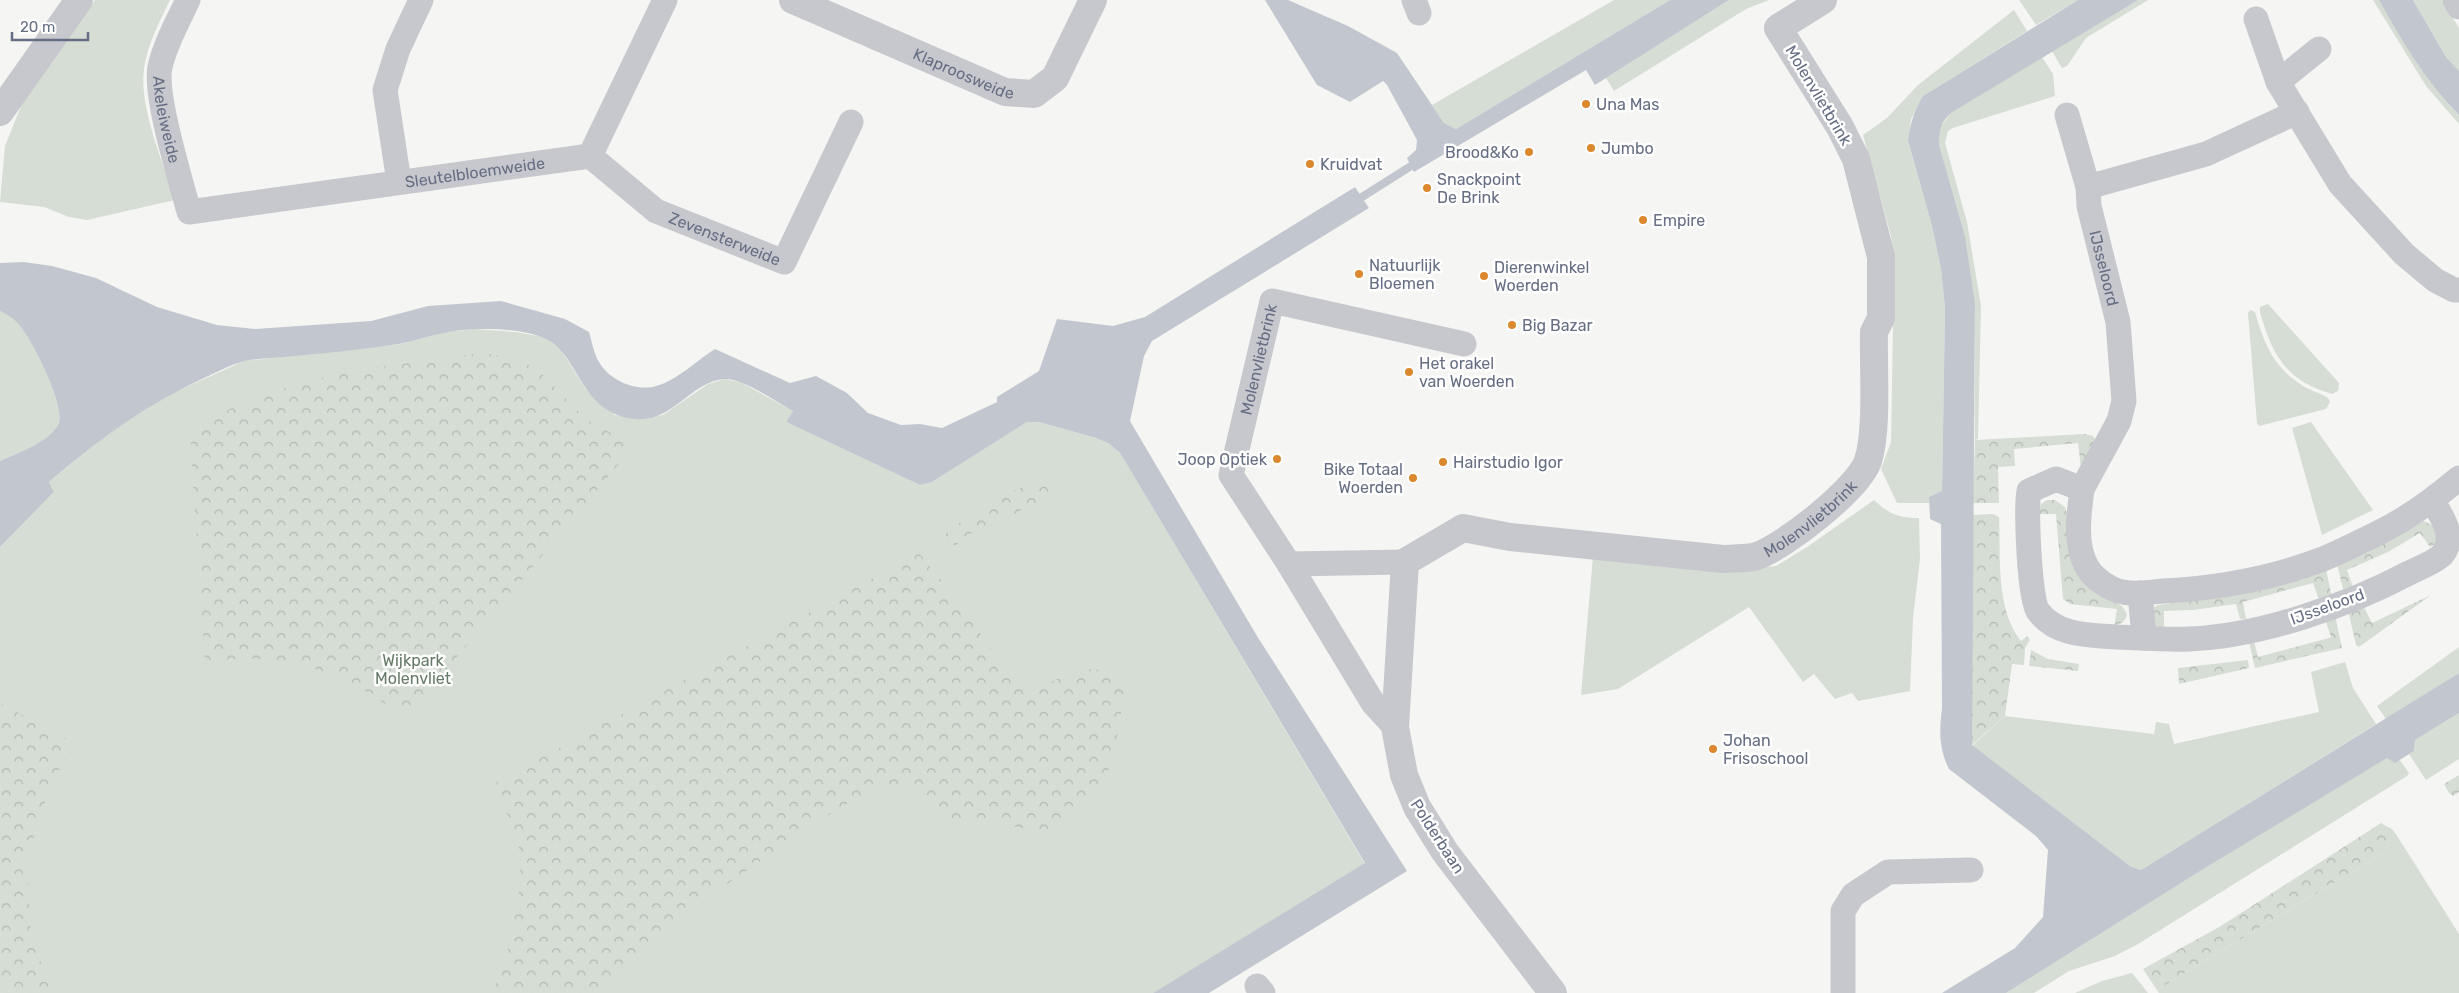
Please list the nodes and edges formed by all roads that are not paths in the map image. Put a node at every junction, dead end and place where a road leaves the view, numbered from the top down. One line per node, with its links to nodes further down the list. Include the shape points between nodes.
1 (79, 0): 13 (street)
2 (188, 0): 20 (street, Akeleiweide, via 159,68 162,101)
3 (422, 0): 18 (street, via 398,49 385,90)
4 (665, 0): 17 (street)
5 (1093, 0): 8 (street, Klaproosweide, via 1055,78 1034,94 1005,92)
6 (1823, 0): 26 (street, Molenvlietbrink, via 1778,28 1840,127 1856,160 1881,257 1881,318 1874,332 1872,437 1868,462 1850,488 1831,507 1757,556 1723,559 1510,537 1463,528)
7 (2455, 0): 9 (street)
8 (802, 2)
9 (2459, 6)
10 (2256, 19): 12 (street)
11 (2319, 49): 12 (street)
12 (2278, 82): 14 (street)
13 (0, 112)
14 (2297, 112): 19 (street, via 2206,154); 21 (street, via 2340,184 2404,254 2435,280)
15 (2067, 115): 19 (street, IJsseloord)
16 (851, 122): 17 (street, Zevensterweide, via 784,262 656,210)
17 (590, 156): 18 (street, Sleutelbloemweide)
18 (399, 182): 20 (street, Sleutelbloemweide)
19 (2088, 187): 24 (street, IJsseloord, via 2089,206 2118,322 2124,401 2119,421)
20 (189, 212)
21 (2459, 290)
22 (1464, 344): 27 (street, Molenvlietbrink, via 1272,301 1231,475)
23 (2459, 478): 25 (street, IJsseloord)
24 (2082, 489): 28 (street, IJsseloord, via 2080,546 2086,566 2099,581 2121,592); 29 (street, IJsseloord, via 2056,479 2030,491 2027,507 2037,610 2063,631)
25 (2432, 500): 28 (street, IJsseloord, via 2380,533 2323,559 2253,580 2195,590); 29 (street, IJsseloord, via 2447,527 2450,541 2441,556 2399,578 2340,604 2283,622 2191,639)
26 (1405, 562): 27 (street, Molenvlietbrink); 30 (street, Polderbaan)
27 (1289, 564): 30 (street, Molenvlietbrink, via 1373,703)
28 (2140, 593): 29 (street)
29 (2144, 638)
30 (1395, 727): 32 (street, Polderbaan, via 1404,775 1417,807 1445,852)
31 (1971, 870): 33 (street, via 1888,872 1853,895 1843,911)
32 (1553, 993)
33 (1843, 993)

